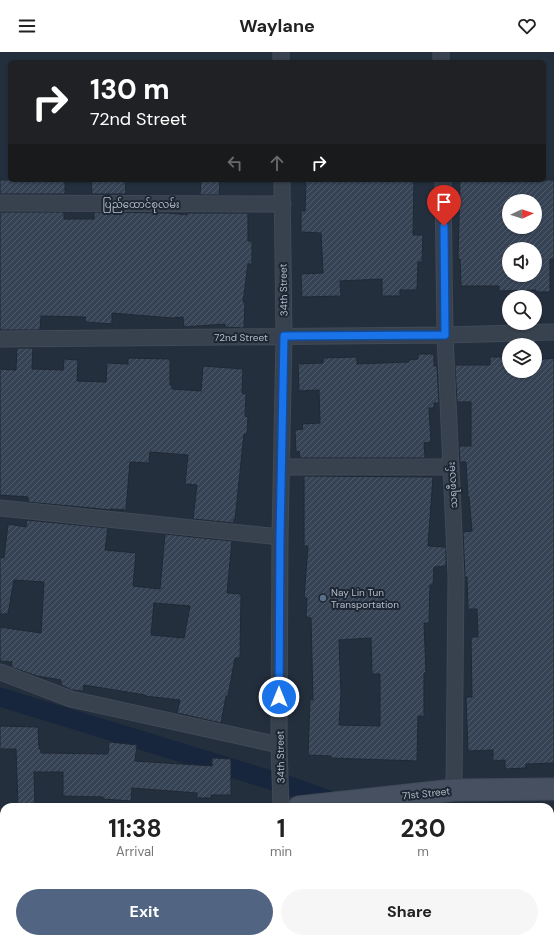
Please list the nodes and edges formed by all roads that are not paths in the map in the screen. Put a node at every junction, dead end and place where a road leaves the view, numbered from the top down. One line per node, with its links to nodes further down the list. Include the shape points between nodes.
1 (282, 182): 4 (street, 34th Street)
2 (443, 182): 6 (street, သရဖီလမ်း)
3 (0, 203): 4 (street, ပြည်ထောင်စုလမ်း)
4 (282, 204): 7 (street, 34th Street)
5 (554, 332): 6 (street, 72nd Street)
6 (445, 335): 7 (street, 72nd Street); 10 (street, သရဖီလမ်း)
7 (284, 336): 8 (street, 72nd Street); 9 (street, 34th Street)
8 (0, 339)
9 (282, 467): 10 (street); 12 (street, 34th Street)
10 (451, 467): 16 (street, သရဖီလမ်း, via 456,577)
11 (0, 508): 12 (street)
12 (280, 537): 14 (street, 34th Street)
13 (0, 672): 14 (street, via 71,699)
14 (279, 749): 17 (street, 34th Street)
15 (554, 789): 16 (main road, 71st Street)
16 (454, 790): 18 (main road, 71st Street)
17 (281, 800)
18 (341, 803)

